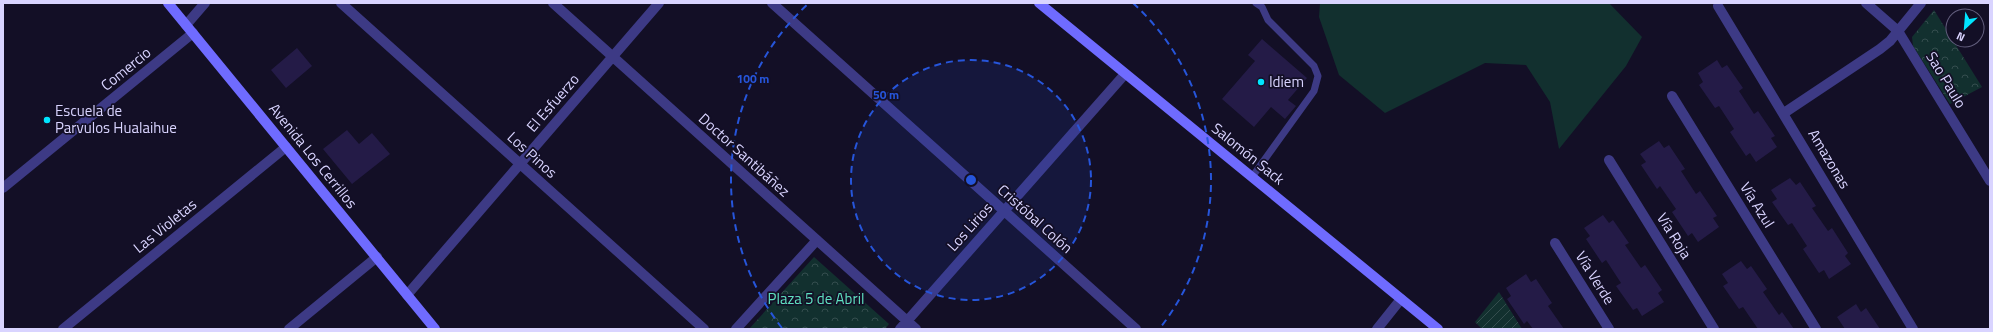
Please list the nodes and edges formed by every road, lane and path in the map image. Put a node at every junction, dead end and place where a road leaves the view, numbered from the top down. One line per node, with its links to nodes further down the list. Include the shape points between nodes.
1 (168, 3): 12 (street, Avenida Los Cerrillos)
2 (205, 3): 12 (street)
3 (341, 3): 21 (street, Los Pinos)
4 (553, 3): 15 (street, Doctor Santibáñez)
5 (659, 3): 15 (street, El Esfuerzo)
6 (772, 3): 25 (street, Cristóbal Colón)
7 (1039, 3): 16 (street, Salomón Sack)
8 (1256, 3): 22 (lane, via 1262,8 1268,20 1314,66 1318,76 1314,91)
9 (1866, 3): 13 (street, Sao Paulo)
10 (1921, 3): 13 (street)
11 (1717, 4): 18 (street, Amazonas)
12 (186, 25): 14 (street, Avenida Los Cerrillos)
13 (1898, 31): 18 (street, via 1890,41 1868,58); 23 (street, Sao Paulo)
14 (193, 33): 19 (street, Avenida Los Cerrillos); 24 (street, Comercio)
15 (612, 56): 21 (street, El Esfuerzo); 26 (street, Doctor Santibáñez)
16 (1126, 74): 22 (street, Salomón Sack); 25 (street, Los Lirios)
17 (1672, 96): 43 (street, Vía Azul)
18 (1784, 114): 44 (street, Amazonas)
19 (286, 147): 28 (street, Avenida Los Cerrillos); 32 (street, Las Violetas)
20 (1608, 160): 42 (street, Vía Roja)
21 (520, 164): 29 (street, El Esfuerzo); 35 (street, Los Pinos)
22 (1252, 177): 30 (street, Salomón Sack)
23 (1990, 181)
24 (3, 188)
25 (1004, 211): 31 (street, Los Lirios); 38 (street, Cristóbal Colón)
26 (817, 240): 31 (street, Doctor Santibáñez); 36 (street)
27 (1556, 243): 41 (street, Vía Verde)
28 (377, 257): 29 (street, Avenida Los Cerrillos); 33 (street)
29 (407, 295): 34 (street, Avenida Los Cerrillos)
30 (1401, 299): 39 (street); 40 (street, Salomón Sack)
31 (904, 325): 37 (street, Doctor Santibáñez)
32 (63, 329)
33 (289, 329)
34 (435, 329)
35 (704, 329)
36 (736, 329)
37 (916, 329)
38 (1136, 329)
39 (1377, 329)
40 (1438, 329)
41 (1608, 329)
42 (1714, 329)
43 (1816, 329)
44 (1913, 329)

